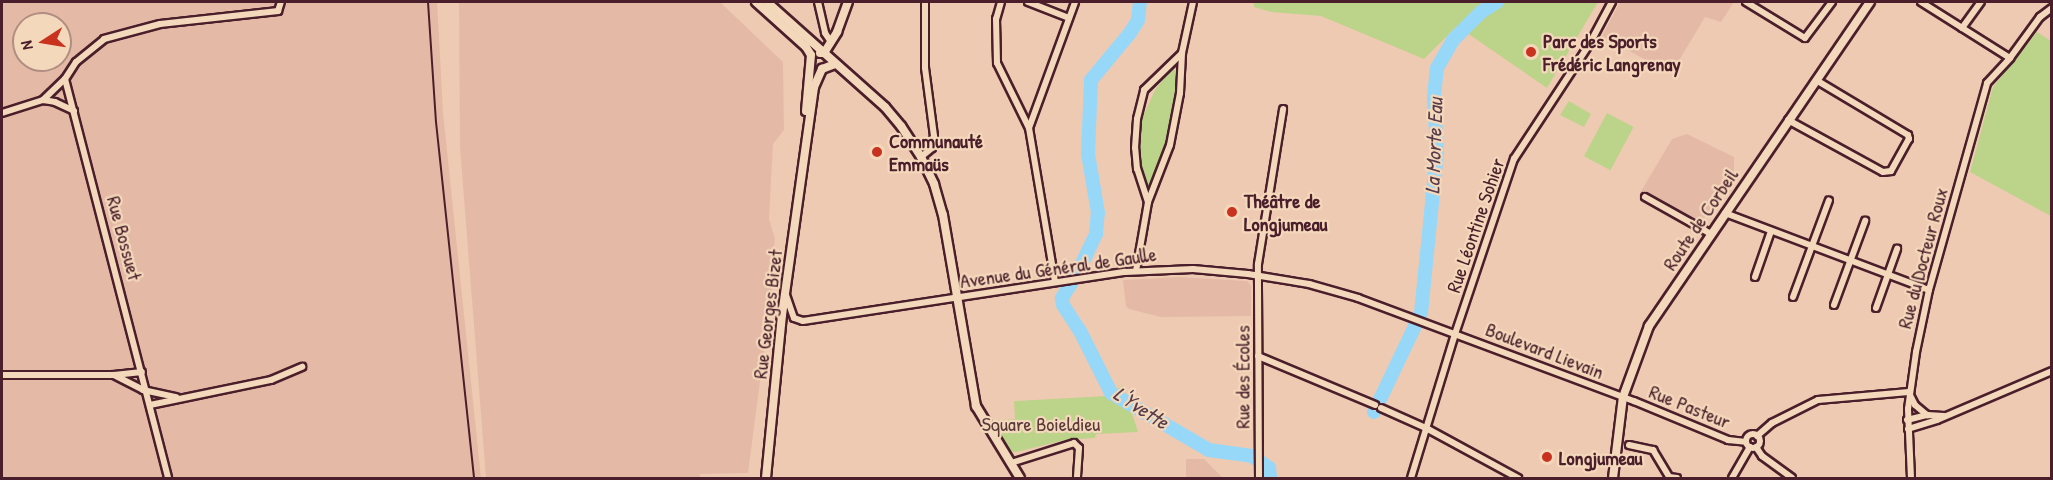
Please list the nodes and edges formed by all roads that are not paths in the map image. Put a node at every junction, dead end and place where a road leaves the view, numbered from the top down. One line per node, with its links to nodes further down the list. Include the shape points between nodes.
1 (281, 2): 26 (street, via 278,11 160,24 104,39 76,62)
2 (756, 2): 23 (main road, via 806,46)
3 (767, 2): 21 (main road)
4 (818, 2): 20 (street)
5 (848, 2): 20 (main road)
6 (925, 2): 35 (street, via 925,68 934,136 932,148)
7 (1001, 2): 33 (street, via 996,19 997,63)
8 (1028, 2): 18 (street)
9 (1075, 2): 18 (street)
10 (1193, 2): 22 (street)
11 (1612, 2): 57 (street, Rue Léontine Sohier, via 1589,45 1514,159)
12 (1746, 2): 13 (street, via 1806,38)
13 (1832, 2)
14 (1870, 2): 27 (main road, Route de Corbeil)
15 (1921, 2): 19 (street)
16 (1981, 2): 19 (street)
17 (2052, 8): 24 (street, Rue du Docteur Roux, via 2040,17)
18 (1069, 18): 33 (street)
19 (1962, 28): 24 (street)
20 (831, 42): 21 (main road)
21 (824, 53): 23 (main road); 25 (main road)
22 (1182, 53): 38 (street, via 1180,93 1170,145); 38 (street, via 1144,90 1137,119 1137,169)
23 (811, 55): 34 (main road, Rue Georges Bizet)
24 (2010, 58): 51 (street, Rue du Docteur Roux, via 1987,83)
25 (835, 64): 34 (main road, Rue Georges Bizet, via 822,69 817,76); 35 (main road, via 894,116)
26 (65, 79): 28 (street); 30 (street, Rue Bossuet)
27 (1816, 80): 32 (main road, Route de Corbeil); 32 (street, via 1908,135 1909,140 1891,171 1883,172)
28 (43, 100): 30 (street); 31 (street)
29 (1284, 108): 47 (street, Rue des Écoles)
30 (74, 111): 61 (street, Rue Bossuet)
31 (2, 113)
32 (1787, 119): 39 (main road, Route de Corbeil)
33 (1029, 128): 50 (street)
34 (804, 155): 52 (main road, Rue Georges Bizet)
35 (921, 157): 54 (main road, via 943,215)
36 (1645, 197): 42 (street)
37 (1829, 200): 43 (street)
38 (1148, 202): 46 (street)
39 (1725, 213): 41 (street); 42 (main road, Route de Corbeil)
40 (1865, 221): 45 (street)
41 (1771, 231): 43 (street); 49 (street)
42 (1711, 234): 66 (main road, Route de Corbeil, via 1649,326)
43 (1812, 247): 45 (street); 53 (street)
44 (1898, 249): 48 (street)
45 (1850, 262): 48 (street); 55 (street)
46 (1136, 271): 47 (street, Avenue du Général de Gaulle, via 1194,269); 50 (street, Avenue du Général de Gaulle)
47 (1258, 275): 57 (street, Avenue du Général de Gaulle, via 1342,292); 58 (street, Rue des Écoles)
48 (1888, 275): 51 (street); 56 (street)
49 (1755, 277)
50 (1054, 282): 54 (street, Avenue du Général de Gaulle)
51 (1929, 290): 65 (street, Rue du Docteur Roux)
52 (786, 293): 54 (street, Avenue du Général de Gaulle, via 790,312 803,321); 80 (main road, Rue Georges Bizet)
53 (1793, 297)
54 (957, 298): 77 (main road, via 976,406)
55 (1834, 305)
56 (1876, 308)
57 (1455, 334): 66 (street, Boulevard Lievain); 72 (street, Rue Léontine Sohier)
58 (1258, 356): 72 (street); 82 (street, Rue des Écoles)
59 (302, 367): 67 (street, via 271,380)
60 (2052, 371): 70 (street)
61 (142, 372): 63 (street); 64 (street, Rue Bossuet)
62 (2, 375): 63 (street)
63 (114, 375): 64 (street)
64 (147, 392): 67 (street); 68 (street, Rue Bossuet)
65 (1909, 392): 69 (street, via 1915,405); 71 (street, Rue du Docteur Roux); 74 (street, via 1818,400 1772,423)
66 (1623, 397): 76 (street, Rue Pasteur, via 1728,440); 85 (main road, Route de Corbeil)
67 (180, 398): 68 (street)
68 (150, 405): 79 (street, Rue Bossuet)
69 (1927, 415): 70 (street); 71 (street)
70 (1945, 416): 73 (street)
71 (1907, 420): 73 (street, Rue du Docteur Roux)
72 (1426, 428): 83 (street, Rue Léontine Sohier); 84 (street)
73 (1908, 429): 89 (street, Rue du Docteur Roux)
74 (1757, 436): 76 (street, via 1759,443); 76 (street, via 1749,435)
75 (1629, 445): 86 (street, via 1653,450 1669,477)
76 (1750, 445): 87 (street); 88 (street)
77 (1011, 463): 78 (main road); 81 (street, via 1074,443 1079,448)
78 (1018, 477)
79 (168, 478)
80 (766, 478)
81 (1077, 478)
82 (1259, 478)
83 (1411, 478)
84 (1518, 478)
85 (1613, 478)
86 (1677, 478)
87 (1732, 478)
88 (1792, 478)
89 (1911, 478)

